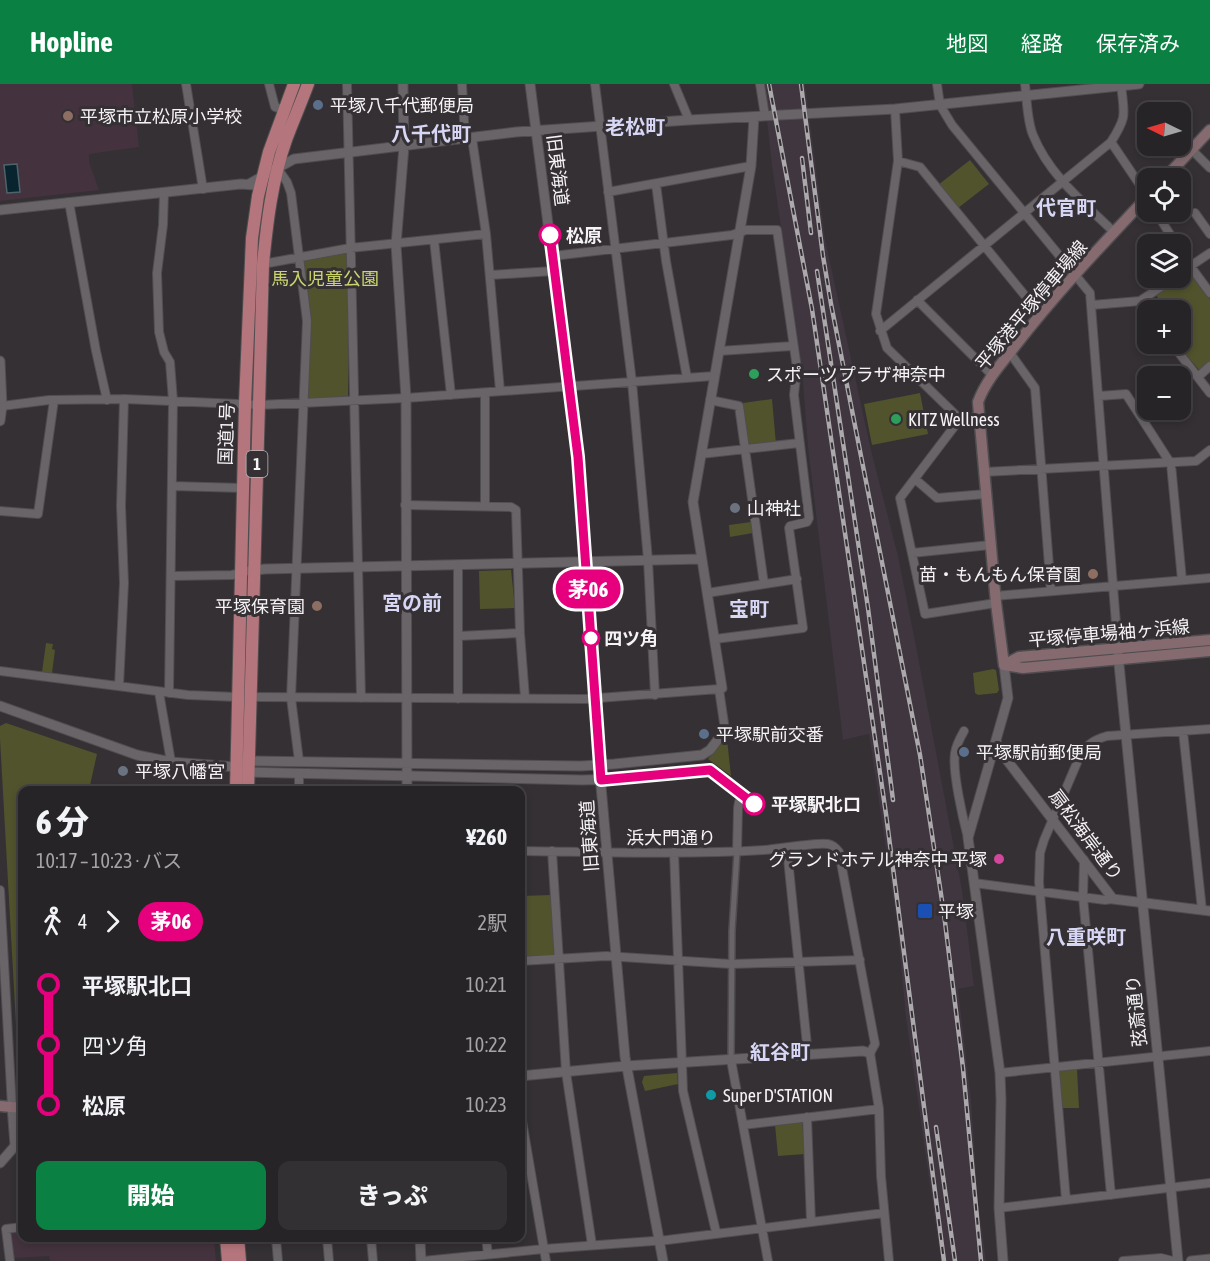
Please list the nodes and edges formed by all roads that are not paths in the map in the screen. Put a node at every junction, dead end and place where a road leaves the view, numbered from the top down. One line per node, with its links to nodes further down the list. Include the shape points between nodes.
1 (186, 84): 40 (street)
2 (269, 84): 19 (street, via 275,106)
3 (294, 84): 19 (highway, 国道1号 / 1)
4 (308, 84): 32 (highway, 国道1号 / 1)
5 (347, 84): 30 (street)
6 (403, 84): 28 (street)
7 (462, 84): 26 (street)
8 (530, 84): 25 (street, 旧東海道)
9 (595, 84): 23 (street)
10 (674, 84): 22 (street)
11 (760, 84): 20 (street)
12 (937, 84): 17 (street)
13 (1025, 84): 16 (street)
14 (1139, 84): 15 (street)
15 (1121, 85): 16 (street); 27 (street, via 1125,115)
16 (1027, 96): 17 (street); 36 (street, via 1032,133)
17 (940, 105): 18 (street); 47 (street)
18 (895, 109): 20 (street); 31 (street)
19 (284, 110): 32 (highway, 国道1号 / 1)
20 (765, 116): 21 (street)
21 (754, 117): 22 (street); 33 (street)
22 (689, 120): 23 (street)
23 (601, 126): 25 (street); 41 (street)
24 (1210, 130): 29 (main road)
25 (537, 131): 26 (street); 60 (street, 旧東海道)
26 (469, 138): 28 (street); 50 (street)
27 (1111, 142): 36 (street); 37 (street)
28 (404, 146): 30 (street); 55 (street)
29 (1192, 150): 34 (main road); 35 (street)
30 (348, 153): 32 (street); 57 (street)
31 (898, 160): 56 (street, via 920,167); 75 (street, via 876,314)
32 (277, 161): 38 (highway, 国道1号 / 1); 38 (street); 43 (highway, 国道1号 / 1); 61 (street, via 291,194)
33 (751, 166): 39 (street); 51 (street)
34 (1175, 168)
35 (1210, 168)
36 (1063, 182): 47 (street); 49 (street)
37 (1137, 182)
38 (257, 183): 40 (street); 43 (street); 101 (highway, 国道1号 / 1)
39 (656, 184): 41 (street); 54 (street)
40 (202, 189): 42 (street)
41 (609, 192): 58 (street)
42 (164, 193): 44 (street); 98 (street, via 157,273 159,332 170,362)
43 (272, 193): 62 (highway, 国道1号 / 1)
44 (69, 202): 46 (street); 96 (street)
45 (1137, 208): 49 (main road, 平塚港平塚停車場線)
46 (0, 210)
47 (1023, 213): 56 (street); 66 (street)
48 (1195, 213): 52 (street)
49 (1114, 232): 66 (main road, 平塚港平塚停車場線)
50 (486, 234): 53 (street); 67 (street)
51 (739, 234): 54 (street); 76 (street, via 746,230 777,230); 77 (street)
52 (1210, 234)
53 (434, 240): 55 (street); 91 (street)
54 (664, 243): 58 (street); 85 (street)
55 (396, 245): 57 (street); 93 (street)
56 (986, 246): 70 (street); 74 (street)
57 (350, 248): 61 (street); 99 (street)
58 (615, 249): 60 (street); 86 (street)
59 (1210, 253): 63 (street)
60 (553, 256): 65 (street, 旧東海道)
61 (299, 258): 62 (street); 100 (street, via 307,321)
62 (263, 264): 102 (highway, 国道1号 / 1)
63 (1191, 266)
64 (1191, 268): 69 (street)
65 (554, 271): 67 (street); 87 (street, 旧東海道)
66 (1075, 274): 73 (street, via 1090,293); 74 (main road, 平塚港平塚停車場線)
67 (490, 275): 88 (street)
68 (1159, 288): 71 (street)
69 (1210, 293)
70 (917, 300): 75 (street); 82 (street)
71 (1141, 300)
72 (1137, 301): 73 (street)
73 (1092, 305): 92 (street)
74 (1040, 314): 78 (main road, 平塚港平塚停車場線)
75 (880, 331): 105 (street, via 887,348)
76 (793, 346): 77 (street); 107 (street)
77 (719, 351): 83 (street)
78 (1010, 353): 82 (main road, 平塚港平塚停車場線); 113 (street, via 1035,388)
79 (1180, 354): 84 (street)
80 (0, 361): 103 (street)
81 (1210, 366): 84 (street)
82 (992, 375): 104 (main road, 平塚港平塚停車場線, via 978,402)
83 (714, 376): 85 (street); 97 (street)
84 (1198, 377): 90 (street)
85 (687, 378): 86 (street)
86 (632, 382): 87 (street); 125 (street)
87 (569, 386): 88 (street); 126 (street, 旧東海道)
88 (500, 391): 89 (street)
89 (485, 393): 91 (street); 120 (street)
90 (1210, 393)
91 (451, 395): 93 (street)
92 (1099, 396): 111 (street, via 1126,394); 112 (street)
93 (406, 398): 99 (street); 119 (street)
94 (124, 399): 96 (street); 98 (street); 151 (street, via 124,583)
95 (54, 400): 96 (street); 103 (street); 121 (street, via 39,514)
96 (107, 400)
97 (710, 400): 108 (street, via 739,406); 110 (street)
98 (173, 401): 101 (street); 116 (street)
99 (355, 401): 100 (street); 129 (street)
100 (304, 403): 102 (street); 131 (street)
101 (245, 404): 102 (street); 117 (highway, 国道1号 / 1)
102 (259, 405): 132 (highway, 国道1号 / 1)
103 (2, 406): 106 (street)
104 (978, 417): 105 (street); 114 (main road, 平塚港平塚停車場線)
105 (960, 419): 115 (street)
106 (0, 421)
107 (799, 443): 108 (street); 136 (street, via 809,518 806,523 789,527)
108 (744, 450): 110 (street); 138 (street)
109 (1210, 450): 111 (street, via 1196,461)
110 (701, 454): 124 (street, via 693,502)
111 (1172, 464): 112 (street); 137 (street)
112 (1105, 467): 113 (street); 139 (street)
113 (1042, 470): 114 (street); 140 (street)
114 (984, 472): 118 (main road, 平塚港平塚停車場線)
115 (915, 479): 118 (street, via 937,498); 123 (street, via 900,498)
116 (172, 486): 117 (street); 134 (street)
117 (243, 488): 133 (highway, 国道1号 / 1)
118 (986, 494): 122 (main road, 平塚港平塚停車場線)
119 (405, 505): 120 (street); 130 (street)
120 (485, 506): 127 (street, via 516,510)
121 (0, 511)
122 (990, 545): 123 (street); 142 (main road, 平塚港平塚停車場線)
123 (912, 553): 142 (street, via 925,614)
124 (702, 559): 125 (street); 141 (street)
125 (648, 560): 126 (street); 155 (street)
126 (586, 561): 127 (street); 163 (street, 旧東海道)
127 (517, 563): 128 (street); 143 (street)
128 (458, 565): 130 (street); 144 (street)
129 (358, 567): 130 (street); 131 (street); 159 (street)
130 (406, 567): 161 (street)
131 (298, 569): 132 (street); 158 (street)
132 (254, 570): 133 (street); 157 (highway, 国道1号 / 1)
133 (241, 573): 134 (street); 156 (highway, 国道1号 / 1)
134 (172, 576): 154 (street)
135 (1210, 578): 137 (street)
136 (797, 579): 138 (street); 145 (street, via 803,628)
137 (1182, 580): 139 (street)
138 (764, 584): 141 (street)
139 (1113, 588): 140 (street); 148 (street)
140 (1051, 591): 142 (street)
141 (707, 593): 145 (street)
142 (996, 599): 149 (main road, 平塚港平塚停車場線)
143 (520, 633): 144 (street); 160 (street)
144 (459, 636): 162 (street)
145 (715, 639): 152 (street, via 722,688)
146 (1210, 640): 148 (main road, 平塚停車場袖ヶ浜線)
147 (1210, 651): 148 (main road, 平塚停車場袖ヶ浜線)
148 (1118, 654): 149 (main road, 平塚停車場袖ヶ浜線, via 1019,657); 169 (street, 弦斎通り)
149 (1004, 665): 170 (street, via 1008,698)
150 (0, 671): 151 (street)
151 (119, 686): 153 (street)
152 (719, 689): 155 (street); 166 (street)
153 (159, 692): 154 (street); 172 (street)
154 (169, 693): 156 (street)
155 (655, 695): 163 (street)
156 (237, 697): 177 (highway, 国道1号 / 1)
157 (250, 697): 158 (street); 176 (highway, 国道1号 / 1)
158 (291, 698): 159 (street); 171 (street)
159 (361, 698): 161 (street)
160 (525, 698): 162 (street); 163 (street)
161 (407, 699): 162 (street); 173 (street)
162 (458, 699)
163 (595, 699): 174 (street, 旧東海道)
164 (0, 706): 172 (street, via 137,755)
165 (1210, 729): 168 (street)
166 (725, 730): 174 (street, via 702,755)
167 (964, 731): 189 (street, via 954,756)
168 (1183, 731): 169 (street); 203 (street)
169 (1126, 735): 188 (street, via 1101,738 1084,748); 202 (street, 弦斎通り)
170 (996, 741): 188 (street, 扇松海岸通り); 189 (street)
171 (298, 761): 173 (street); 176 (street)
172 (171, 762): 175 (street)
173 (407, 764): 174 (street); 179 (street)
174 (600, 765): 180 (street, 旧東海道)
175 (220, 766): 177 (street); 181 (street, via 231,773)
176 (248, 766): 177 (street); 178 (street); 183 (highway, 国道1号 / 1)
177 (236, 767): 182 (highway, 国道1号 / 1)
178 (299, 773): 179 (street); 184 (street)
179 (406, 776): 180 (street); 185 (street)
180 (601, 780): 186 (street, via 710,770); 193 (street, 旧東海道)
181 (238, 786)
182 (239, 786)
183 (241, 786)
184 (299, 786)
185 (407, 786)
186 (744, 797): 187 (street); 195 (street, via 738,808)
187 (759, 803)
188 (1053, 819): 196 (street, 扇松海岸通り); 199 (street, via 1040,853)
189 (968, 838): 197 (street)
190 (787, 849): 195 (street, 浜大門通り); 206 (street, 浜大門通り, via 826,844 839,852); 209 (street)
191 (525, 851): 192 (street, 浜大門通り)
192 (552, 851): 193 (street, 浜大門通り); 205 (street)
193 (606, 852): 194 (street, 浜大門通り); 204 (street, 旧東海道)
194 (674, 852): 195 (street, 浜大門通り); 208 (street)
195 (737, 852): 210 (street)
196 (1084, 860): 200 (street); 201 (street, 扇松海岸通り)
197 (974, 883): 199 (street); 221 (street)
198 (0, 890): 223 (street)
199 (1040, 893): 200 (street); 219 (street)
200 (1083, 897): 201 (street); 216 (street)
201 (1113, 899): 202 (street, 扇松海岸通り)
202 (1142, 903): 203 (street, 扇松海岸通り); 214 (street, 弦斎通り)
203 (1206, 910)
204 (616, 957): 205 (street); 208 (street); 218 (street, 旧東海道)
205 (558, 959): 207 (street); 220 (street)
206 (860, 960): 209 (street); 212 (street, 浜大門通り, via 875,1044)
207 (525, 962)
208 (679, 962): 210 (street); 217 (street)
209 (799, 963): 210 (street); 213 (street)
210 (731, 964): 215 (street)
211 (1210, 1051): 214 (street)
212 (870, 1053): 213 (street); 224 (street, 浜大門通り)
213 (808, 1055): 215 (street)
214 (1157, 1057): 216 (street); 232 (street, 弦斎通り)
215 (731, 1060): 217 (street); 226 (street)
216 (1098, 1062): 219 (street); 233 (street)
217 (681, 1063): 218 (street); 241 (street, via 683,1091)
218 (626, 1066): 220 (street); 242 (street, 旧東海道)
219 (1055, 1066): 221 (street); 234 (street)
220 (566, 1072): 222 (street); 250 (street)
221 (1000, 1073): 235 (street)
222 (525, 1076)
223 (11, 1107): 229 (street)
224 (879, 1109): 225 (street); 236 (street, 浜大門通り)
225 (807, 1117): 226 (street); 237 (street)
226 (743, 1125): 240 (street)
227 (525, 1138): 251 (street)
228 (18, 1143): 229 (street)
229 (15, 1146): 230 (street)
230 (0, 1163)
231 (1210, 1183): 232 (street)
232 (1170, 1188): 233 (street); 267 (street, 弦斎通り)
233 (1111, 1195): 234 (street)
234 (1066, 1200): 235 (street)
235 (999, 1208): 265 (street)
236 (885, 1213): 237 (street); 264 (street, 浜大門通り)
237 (811, 1222): 240 (street)
238 (3, 1226): 239 (street); 254 (street)
239 (18, 1227)
240 (762, 1227): 241 (street); 263 (street)
241 (716, 1232): 242 (street)
242 (658, 1240): 250 (street); 262 (street, 旧東海道)
243 (226, 1242): 255 (highway)
244 (238, 1242): 256 (highway)
245 (276, 1242): 257 (street)
246 (327, 1242): 258 (street)
247 (371, 1242): 259 (street)
248 (420, 1242): 260 (street)
249 (486, 1242): 252 (street)
250 (592, 1245): 251 (street)
251 (544, 1249): 252 (street); 261 (street)
252 (488, 1254): 260 (street)
253 (1210, 1259): 268 (street)
254 (10, 1261)
255 (228, 1261)
256 (240, 1261)
257 (278, 1261)
258 (329, 1261)
259 (373, 1261)
260 (422, 1261)
261 (546, 1261)
262 (663, 1261)
263 (768, 1261)
264 (889, 1261)
265 (1003, 1261)
266 (1124, 1261): 267 (street)
267 (1175, 1261)
268 (1191, 1261)

